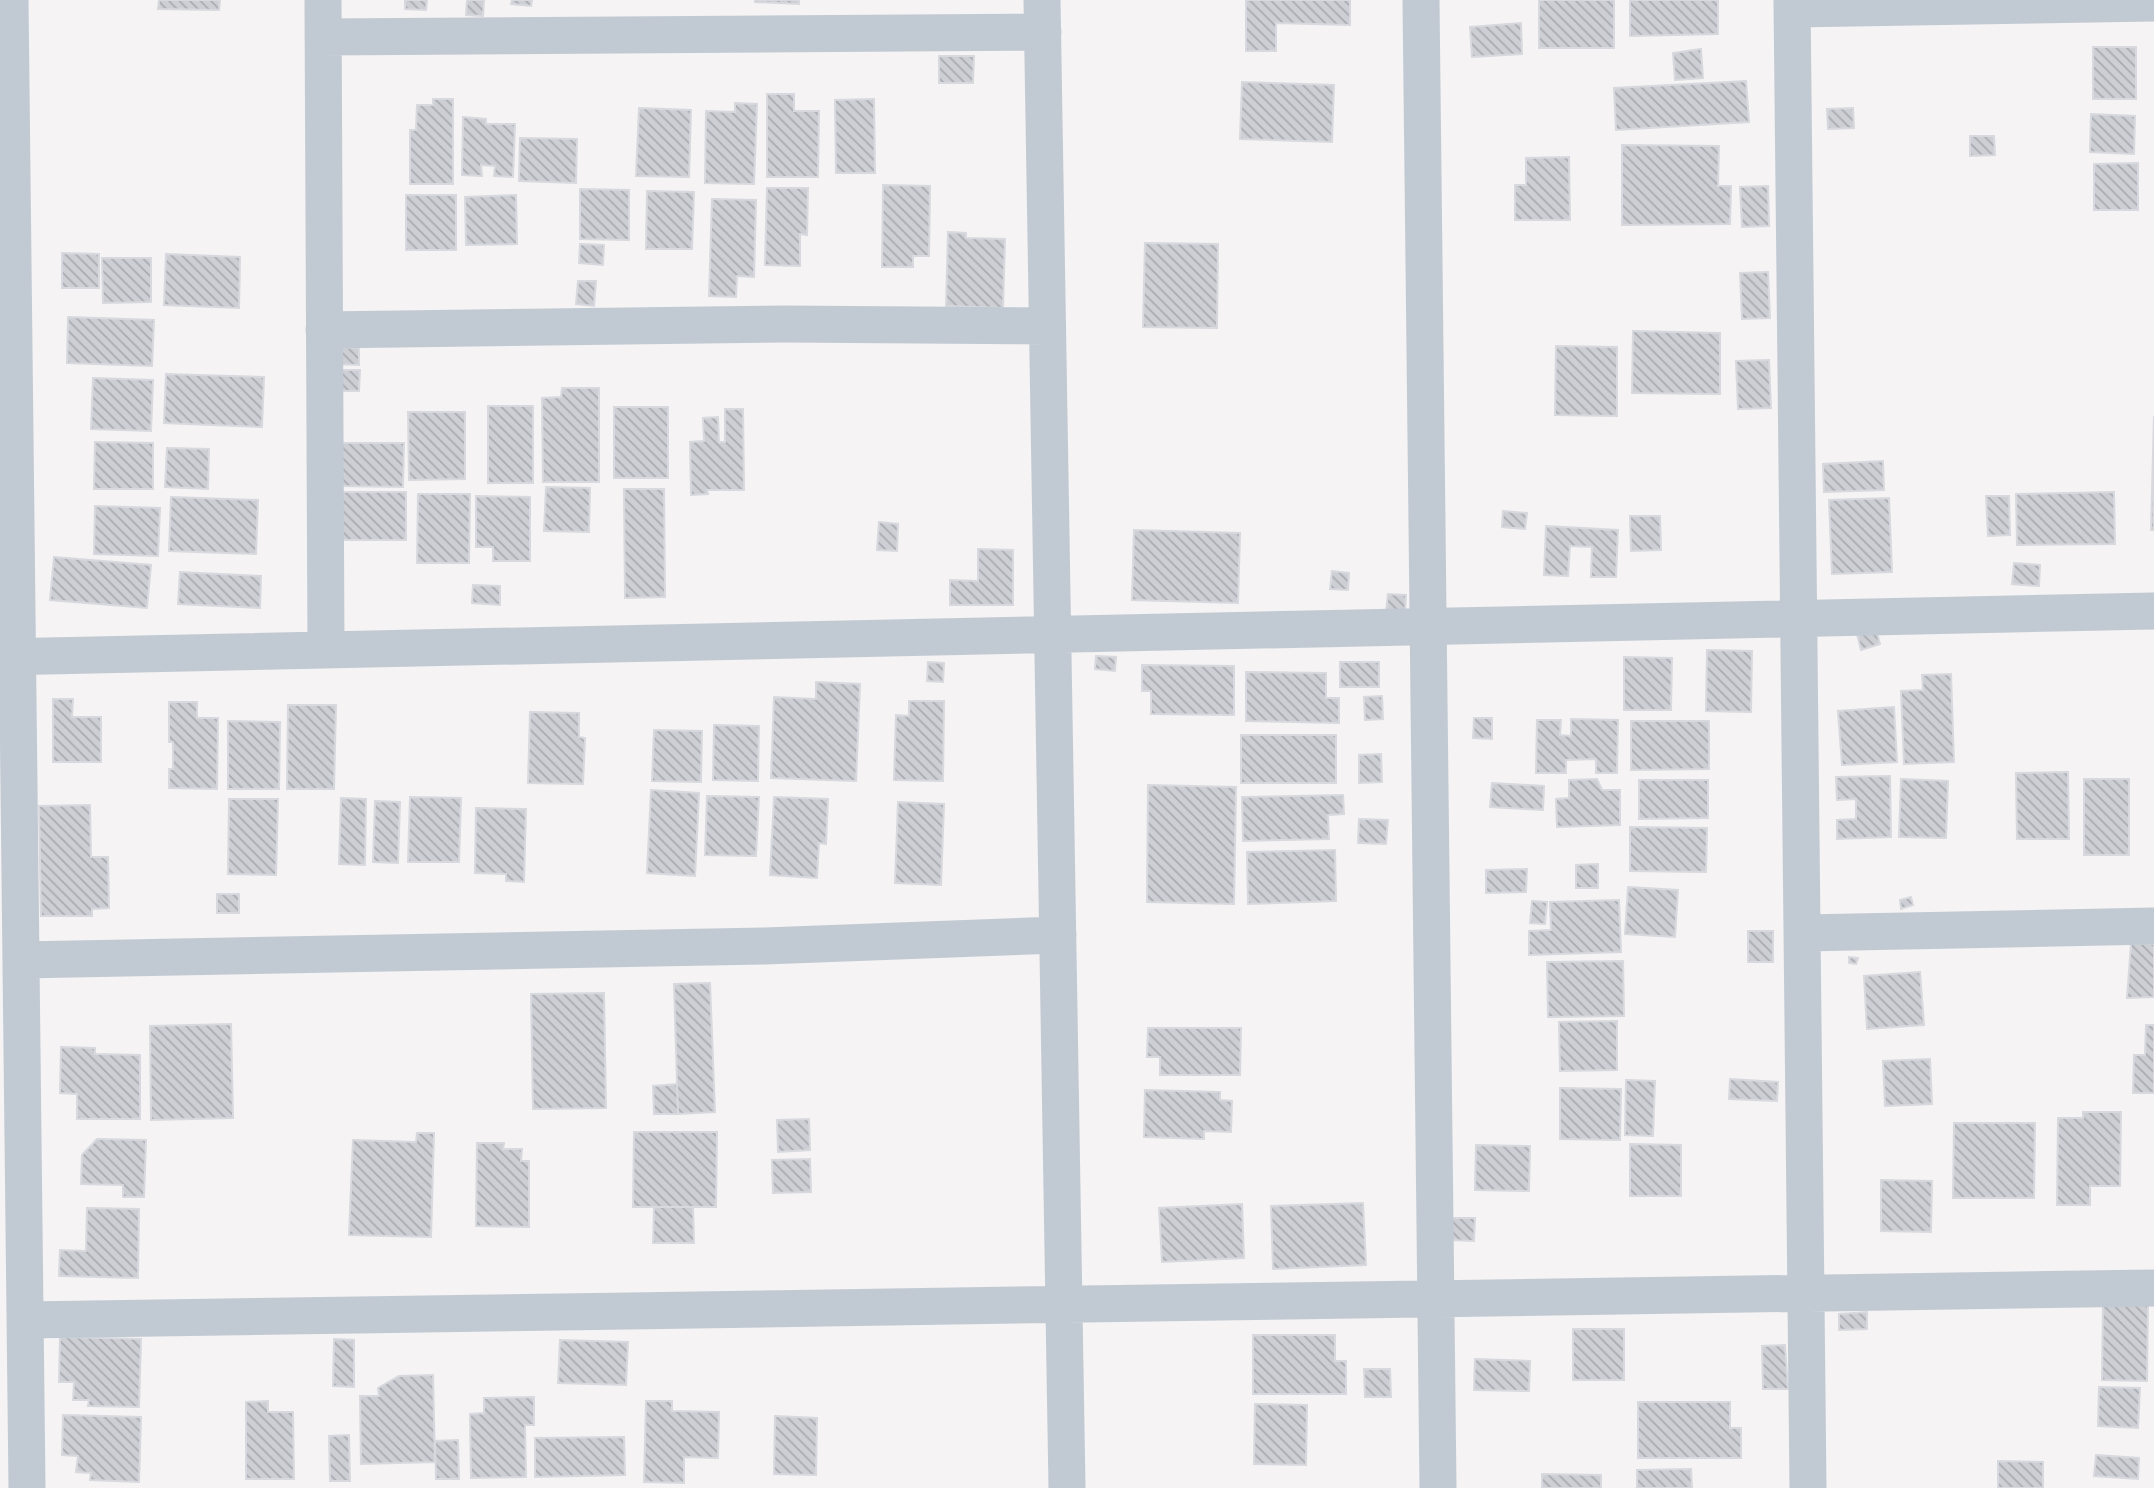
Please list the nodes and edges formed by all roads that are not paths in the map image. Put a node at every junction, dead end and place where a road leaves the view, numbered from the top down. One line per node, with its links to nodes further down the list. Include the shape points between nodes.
1 (10, 0): 15 (street)
2 (323, 0): 7 (street)
3 (1421, 0): 12 (street)
4 (2154, 3): 5 (street)
5 (1792, 5): 11 (street)
6 (1043, 16): 7 (street); 8 (street)
7 (323, 37): 9 (street)
8 (1048, 326): 9 (street); 13 (street)
9 (324, 330): 14 (street)
10 (2154, 611): 11 (street)
11 (1799, 618): 12 (street); 17 (street)
12 (1428, 626): 13 (street); 23 (street)
13 (1053, 634): 14 (street); 18 (street)
14 (326, 650): 15 (street)
15 (9, 657): 19 (street)
16 (2154, 926): 17 (street)
17 (1802, 933): 22 (street)
18 (1058, 935): 19 (street, via 765,946); 24 (street)
19 (21, 960): 20 (street)
20 (11, 1019): 25 (street)
21 (2154, 1288): 22 (street)
22 (1806, 1293): 23 (street); 29 (street)
23 (1435, 1298): 24 (street); 28 (street)
24 (1064, 1304): 25 (street); 27 (street)
25 (25, 1320): 26 (street)
26 (27, 1488)
27 (1067, 1488)
28 (1438, 1488)
29 (1808, 1488)

